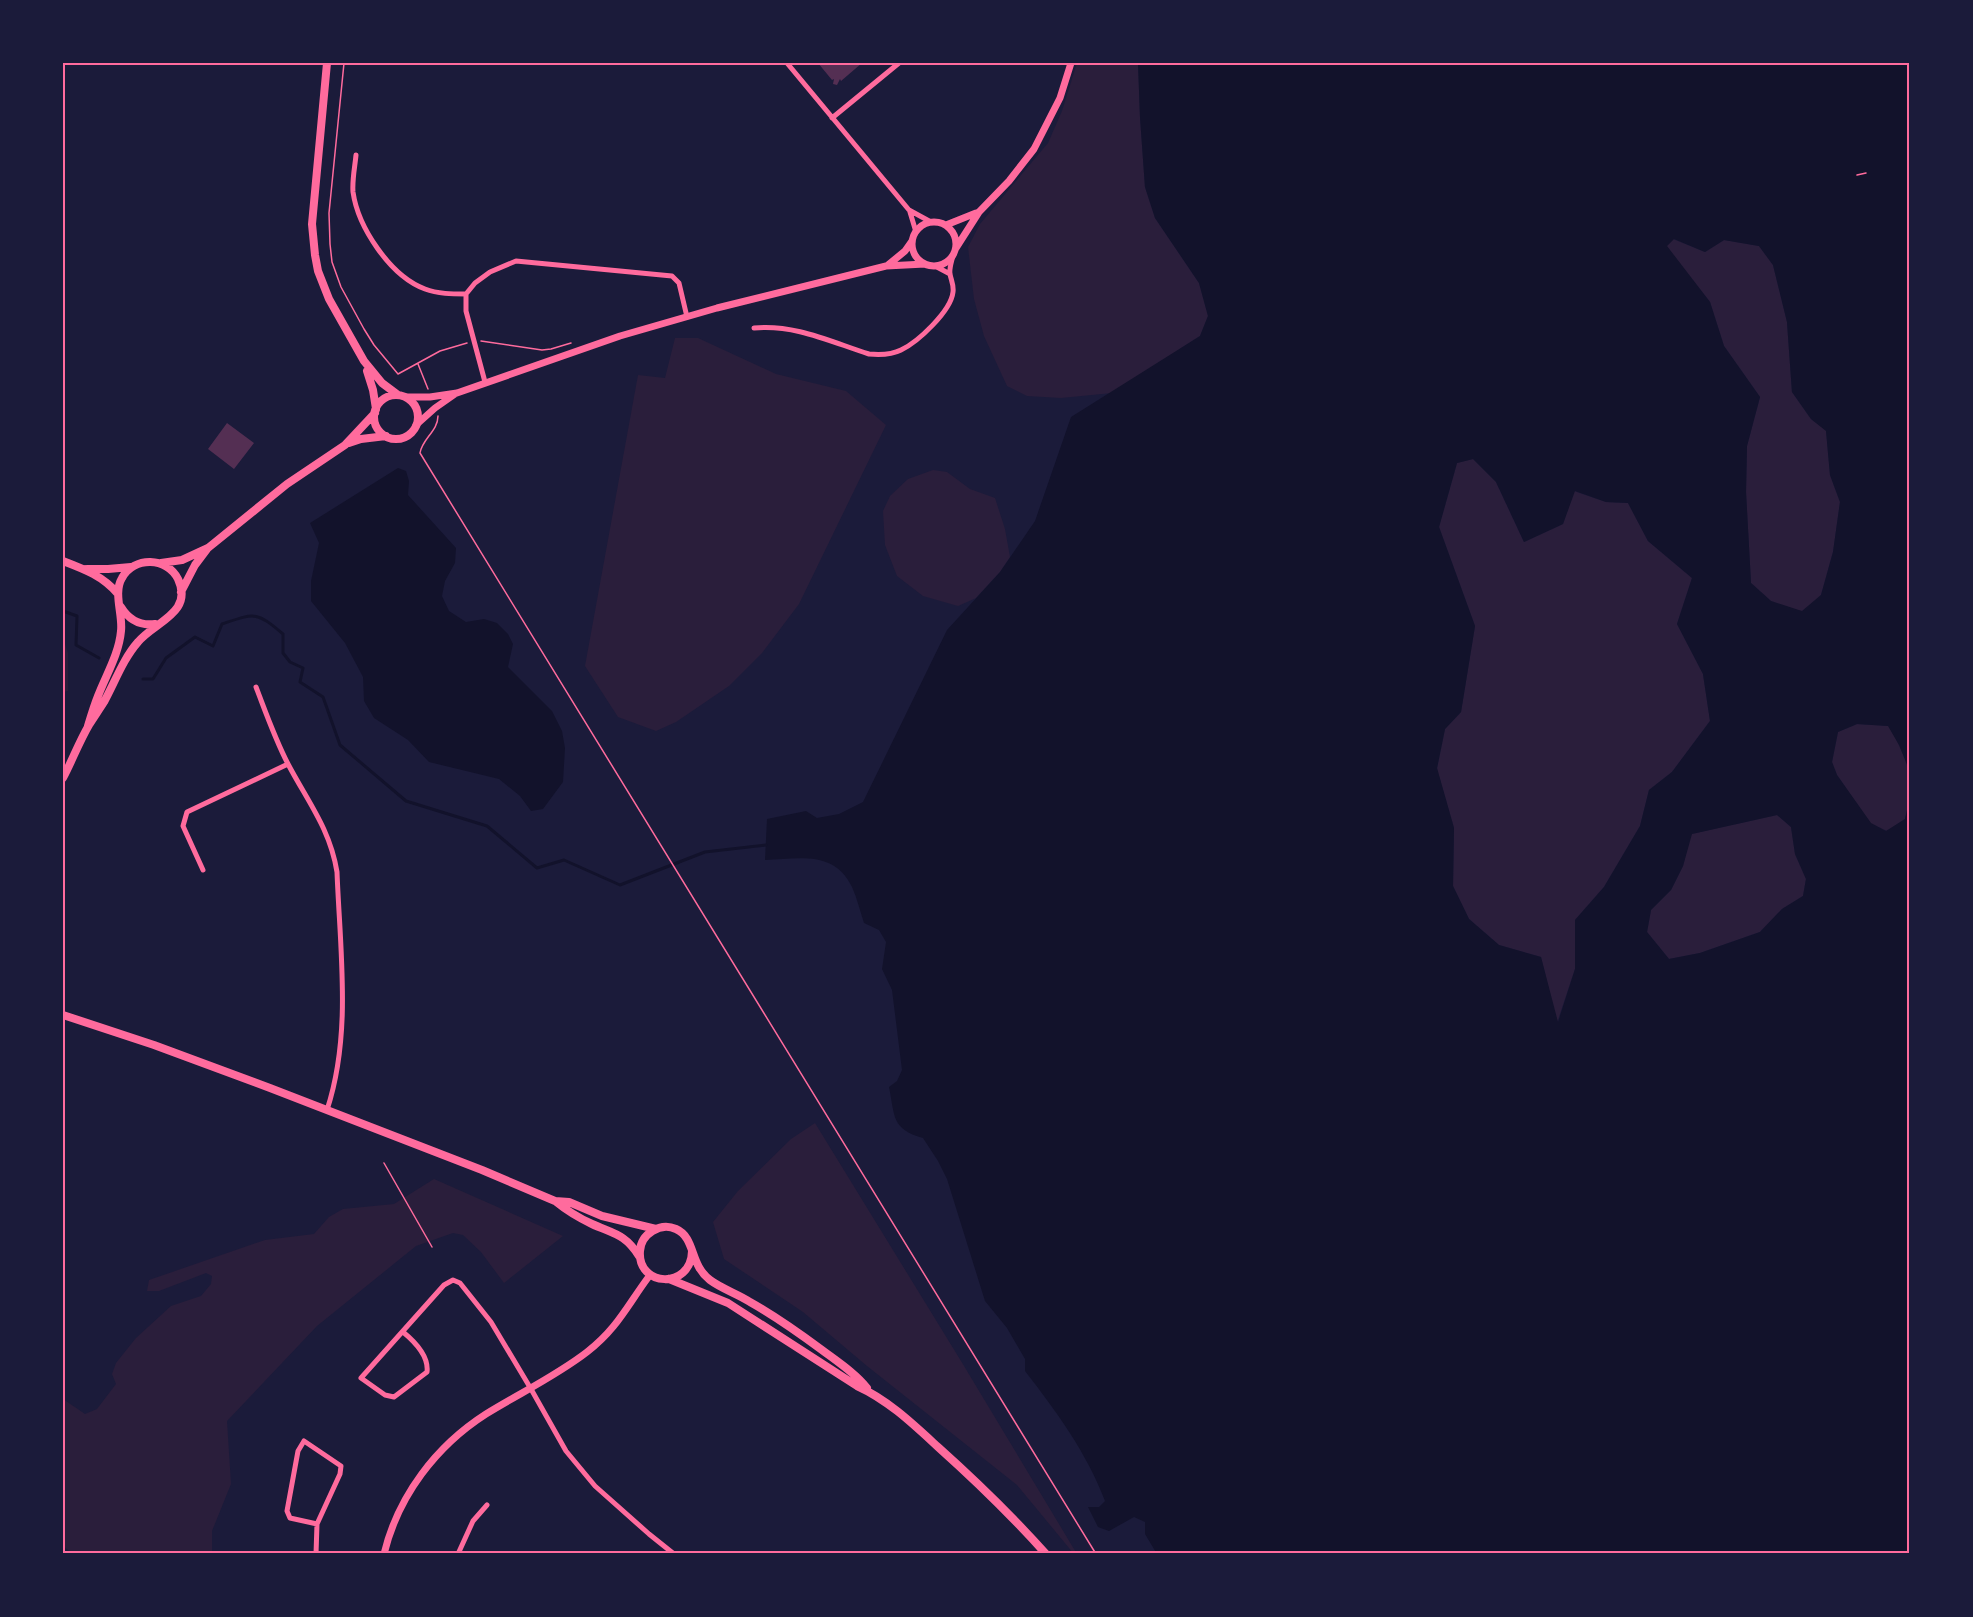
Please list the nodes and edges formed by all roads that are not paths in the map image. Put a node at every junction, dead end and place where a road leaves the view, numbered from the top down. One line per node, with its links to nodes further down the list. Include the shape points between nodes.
1 (327, 63): 21 (main road, via 312,238 328,299)
2 (787, 63): 5 (street)
3 (899, 63): 5 (street)
4 (1071, 63): 8 (street, via 1060,98 1034,149)
5 (832, 118): 7 (street)
6 (356, 154): 18 (street, via 353,189 357,207 377,248 401,274 423,289)
7 (909, 210): 9 (street); 11 (street)
8 (979, 212): 10 (street); 13 (street)
9 (931, 222): 10 (street); 11 (street)
10 (946, 225): 13 (street, via 954,235)
11 (915, 232): 12 (street)
12 (912, 241): 14 (street, via 915,254); 15 (street)
13 (954, 251): 16 (street, via 947,262); 17 (street)
14 (925, 264): 15 (street); 16 (street)
15 (886, 266): 19 (street)
16 (935, 266): 17 (street)
17 (950, 274): 20 (street, via 953,292 947,307 900,351 869,354 795,329)
18 (466, 294): 19 (street, via 490,272 516,261 672,276 679,283); 22 (street, via 466,311)
19 (687, 317): 22 (street)
20 (754, 327)
21 (364, 361): 24 (main road, via 382,383); 25 (main road)
22 (485, 382): 23 (street)
23 (457, 393): 24 (street); 26 (street)
24 (402, 396): 25 (main road, via 386,397); 26 (main road, via 417,409)
25 (375, 411): 27 (main road, via 376,424); 28 (main road)
26 (416, 425): 27 (main road, via 402,438)
27 (386, 436): 28 (main road)
28 (345, 445): 29 (main road, via 288,484)
29 (208, 548): 31 (main road, via 183,560); 34 (main road)
30 (63, 561): 33 (main road)
31 (160, 563): 32 (main road); 34 (main road, via 175,574)
32 (132, 567): 33 (main road); 35 (main road, via 123,576)
33 (82, 568): 35 (main road, via 104,580)
34 (181, 592): 37 (main road, via 173,614)
35 (118, 594): 36 (main road)
36 (121, 607): 37 (main road, via 138,623); 39 (main road, via 118,648)
37 (157, 624): 39 (main road, via 127,657)
38 (256, 687): 40 (street)
39 (88, 726): 41 (main road)
40 (288, 764): 42 (street, via 187,812 183,826); 44 (street, via 325,829 337,872 343,1025 338,1071)
41 (63, 778)
42 (203, 870)
43 (66, 1014): 44 (main road)
44 (327, 1110): 45 (main road)
45 (555, 1201): 46 (main road); 48 (main road, via 593,1225 624,1237)
46 (656, 1229): 47 (main road, via 669,1227 681,1232); 48 (main road, via 644,1239)
47 (692, 1251): 50 (main road, via 686,1270); 53 (main road, via 698,1267 714,1283 788,1326 839,1363)
48 (639, 1256): 49 (main road)
49 (650, 1275): 50 (main road); 52 (street, via 610,1332)
50 (669, 1280): 53 (main road, via 728,1303)
51 (403, 1332): 51 (street, via 360,1378 394,1397 427,1372 428,1364); 52 (street, via 444,1285 453,1280 460,1283 491,1322)
52 (531, 1389): 57 (street, via 478,1420 442,1448 401,1508); 59 (street, via 566,1451 588,1477)
53 (870, 1392): 60 (main road, via 915,1425 975,1480)
54 (487, 1505): 58 (street, via 473,1521)
55 (317, 1524): 55 (street, via 341,1466 304,1441 298,1451 287,1511 290,1518); 56 (street)
56 (316, 1554)
57 (384, 1554)
58 (458, 1554)
59 (674, 1554)
60 (1046, 1554)

